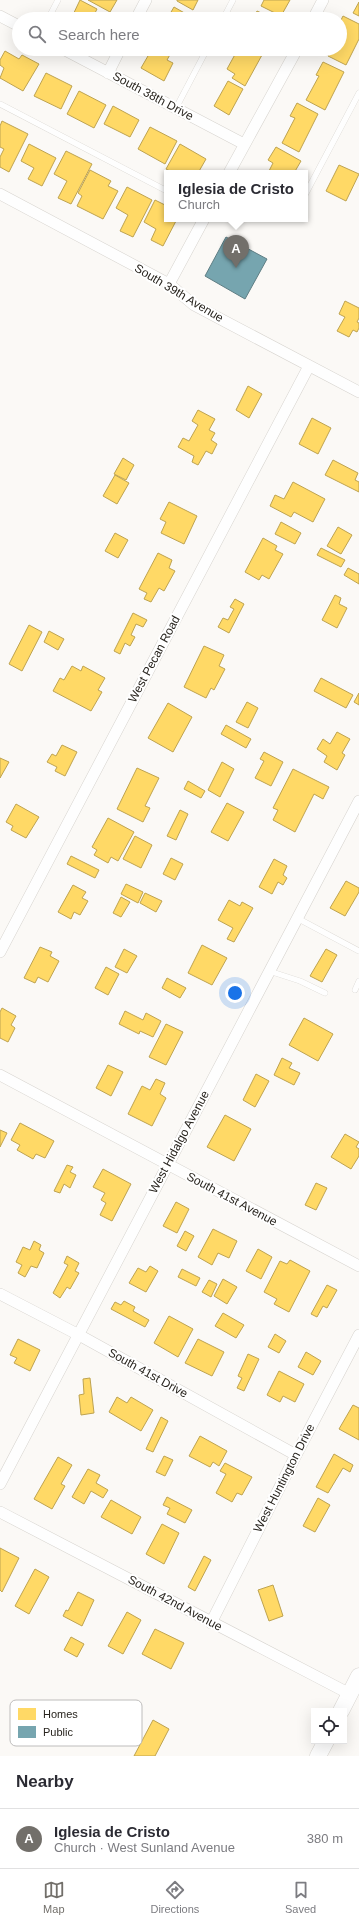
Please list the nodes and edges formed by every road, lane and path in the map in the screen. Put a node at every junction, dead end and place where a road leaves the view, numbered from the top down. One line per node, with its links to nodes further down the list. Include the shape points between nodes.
1 (58, 0): 5 (lane)
2 (146, 0): 6 (street)
3 (233, 0): 7 (lane)
4 (323, 0): 8 (street)
5 (52, 12)
6 (140, 12)
7 (227, 12)
8 (317, 12)
9 (0, 16): 10 (street)
10 (12, 22)
11 (76, 56): 15 (street, South 38th Drive)
12 (116, 56): 15 (street)
13 (203, 56): 18 (lane)
14 (293, 56): 19 (street)
15 (108, 73): 18 (street, South 38th Drive)
16 (359, 93): 22 (lane)
17 (0, 104): 21 (lane)
18 (176, 108): 19 (street, South 38th Drive)
19 (244, 144): 20 (street)
20 (231, 170)
21 (164, 189)
22 (308, 189)
23 (0, 194): 25 (street, South 39th Avenue)
24 (202, 222): 25 (street)
25 (168, 284): 26 (street, South 39th Avenue, via 194,305)
26 (309, 366): 27 (street, South 39th Avenue); 31 (street, West Pecan Road)
27 (359, 392)
28 (359, 801): 29 (street, West Hidalgo Avenue)
29 (297, 918): 30 (lane); 32 (street, West Hidalgo Avenue)
30 (359, 951)
31 (0, 952)
32 (269, 971): 35 (lane, via 300,981); 37 (street, West Hidalgo Avenue)
33 (359, 981): 34 (lane)
34 (355, 990)
35 (325, 993)
36 (0, 1075): 37 (street, South 41st Avenue)
37 (167, 1165): 38 (street, South 41st Avenue); 40 (street, West Hidalgo Avenue)
38 (359, 1266)
39 (0, 1294): 40 (street, South 41st Drive)
40 (79, 1335): 42 (street, South 41st Drive); 43 (street, West Hidalgo Avenue)
41 (359, 1335): 42 (street, West Huntington Drive)
42 (296, 1455): 45 (street, West Huntington Drive)
43 (0, 1484)
44 (0, 1512): 45 (street, South 42nd Avenue)
45 (211, 1623): 47 (street, South 42nd Avenue)
46 (359, 1676): 47 (main road)
47 (350, 1694): 48 (main road)
48 (343, 1708)
49 (324, 1744): 50 (main road)
50 (318, 1756)

